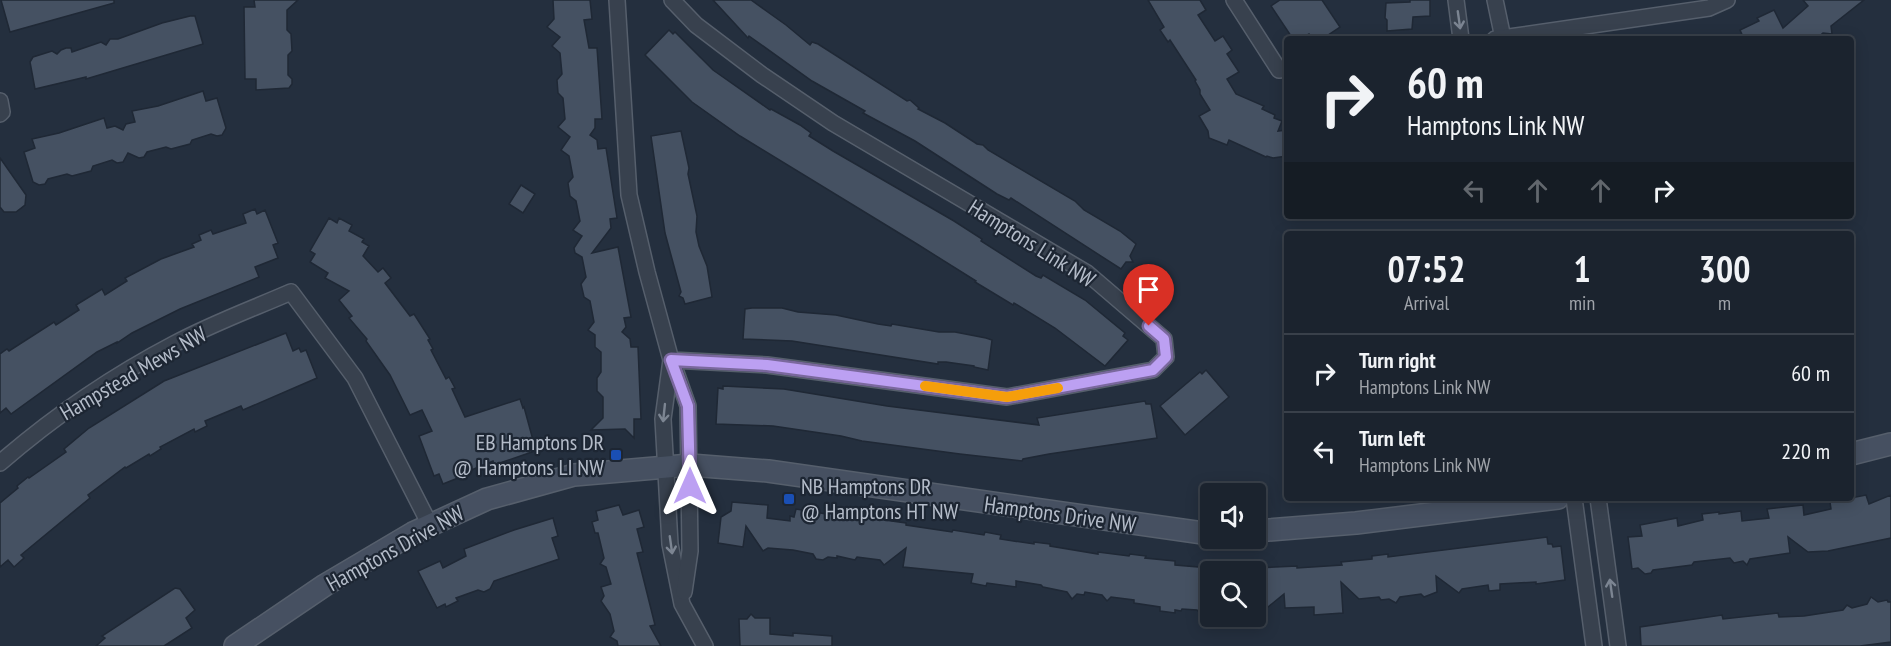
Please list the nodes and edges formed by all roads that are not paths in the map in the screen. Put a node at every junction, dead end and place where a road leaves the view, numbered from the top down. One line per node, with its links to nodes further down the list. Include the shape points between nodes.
1 (616, 0): 13 (street, via 629,195)
2 (672, 0): 13 (street, Hamptons Link NW, via 696,25 752,68 833,123 1087,273 1164,339 1166,357 1153,370 1007,397 767,365)
3 (1234, 0): 10 (street, via 1279,70)
4 (1456, 0): 7 (street, one-way to 7)
5 (1495, 0): 8 (street)
6 (1726, 0): 9 (street, via 1708,8)
7 (1461, 36)
8 (1499, 36)
9 (1513, 36)
10 (1284, 69)
11 (0, 101): 12 (street)
12 (0, 114)
13 (671, 360): 17 (street, one-way to 17, via 663,419); 18 (street, via 688,406)
14 (1891, 444): 15 (street)
15 (1854, 453)
16 (0, 463): 22 (street, Hampstead Mews NW, via 74,403 164,350 291,292 355,378)
17 (666, 465): 18 (street, Hamptons Drive NW); 22 (street, Hamptons Drive NW, via 574,475 488,499); 25 (street, one-way to 25, via 670,544)
18 (690, 465): 24 (street, Hamptons Drive NW, via 768,471); 25 (street, via 690,551)
19 (1534, 501): 23 (street)
20 (1574, 501): 28 (street)
21 (1598, 501): 29 (street, one-way to 21)
22 (430, 525): 26 (street, Hamptons Drive NW, via 325,585)
23 (1266, 530)
24 (1200, 533)
25 (682, 604): 27 (street)
26 (236, 646)
27 (705, 646)
28 (1594, 646)
29 (1618, 646)

